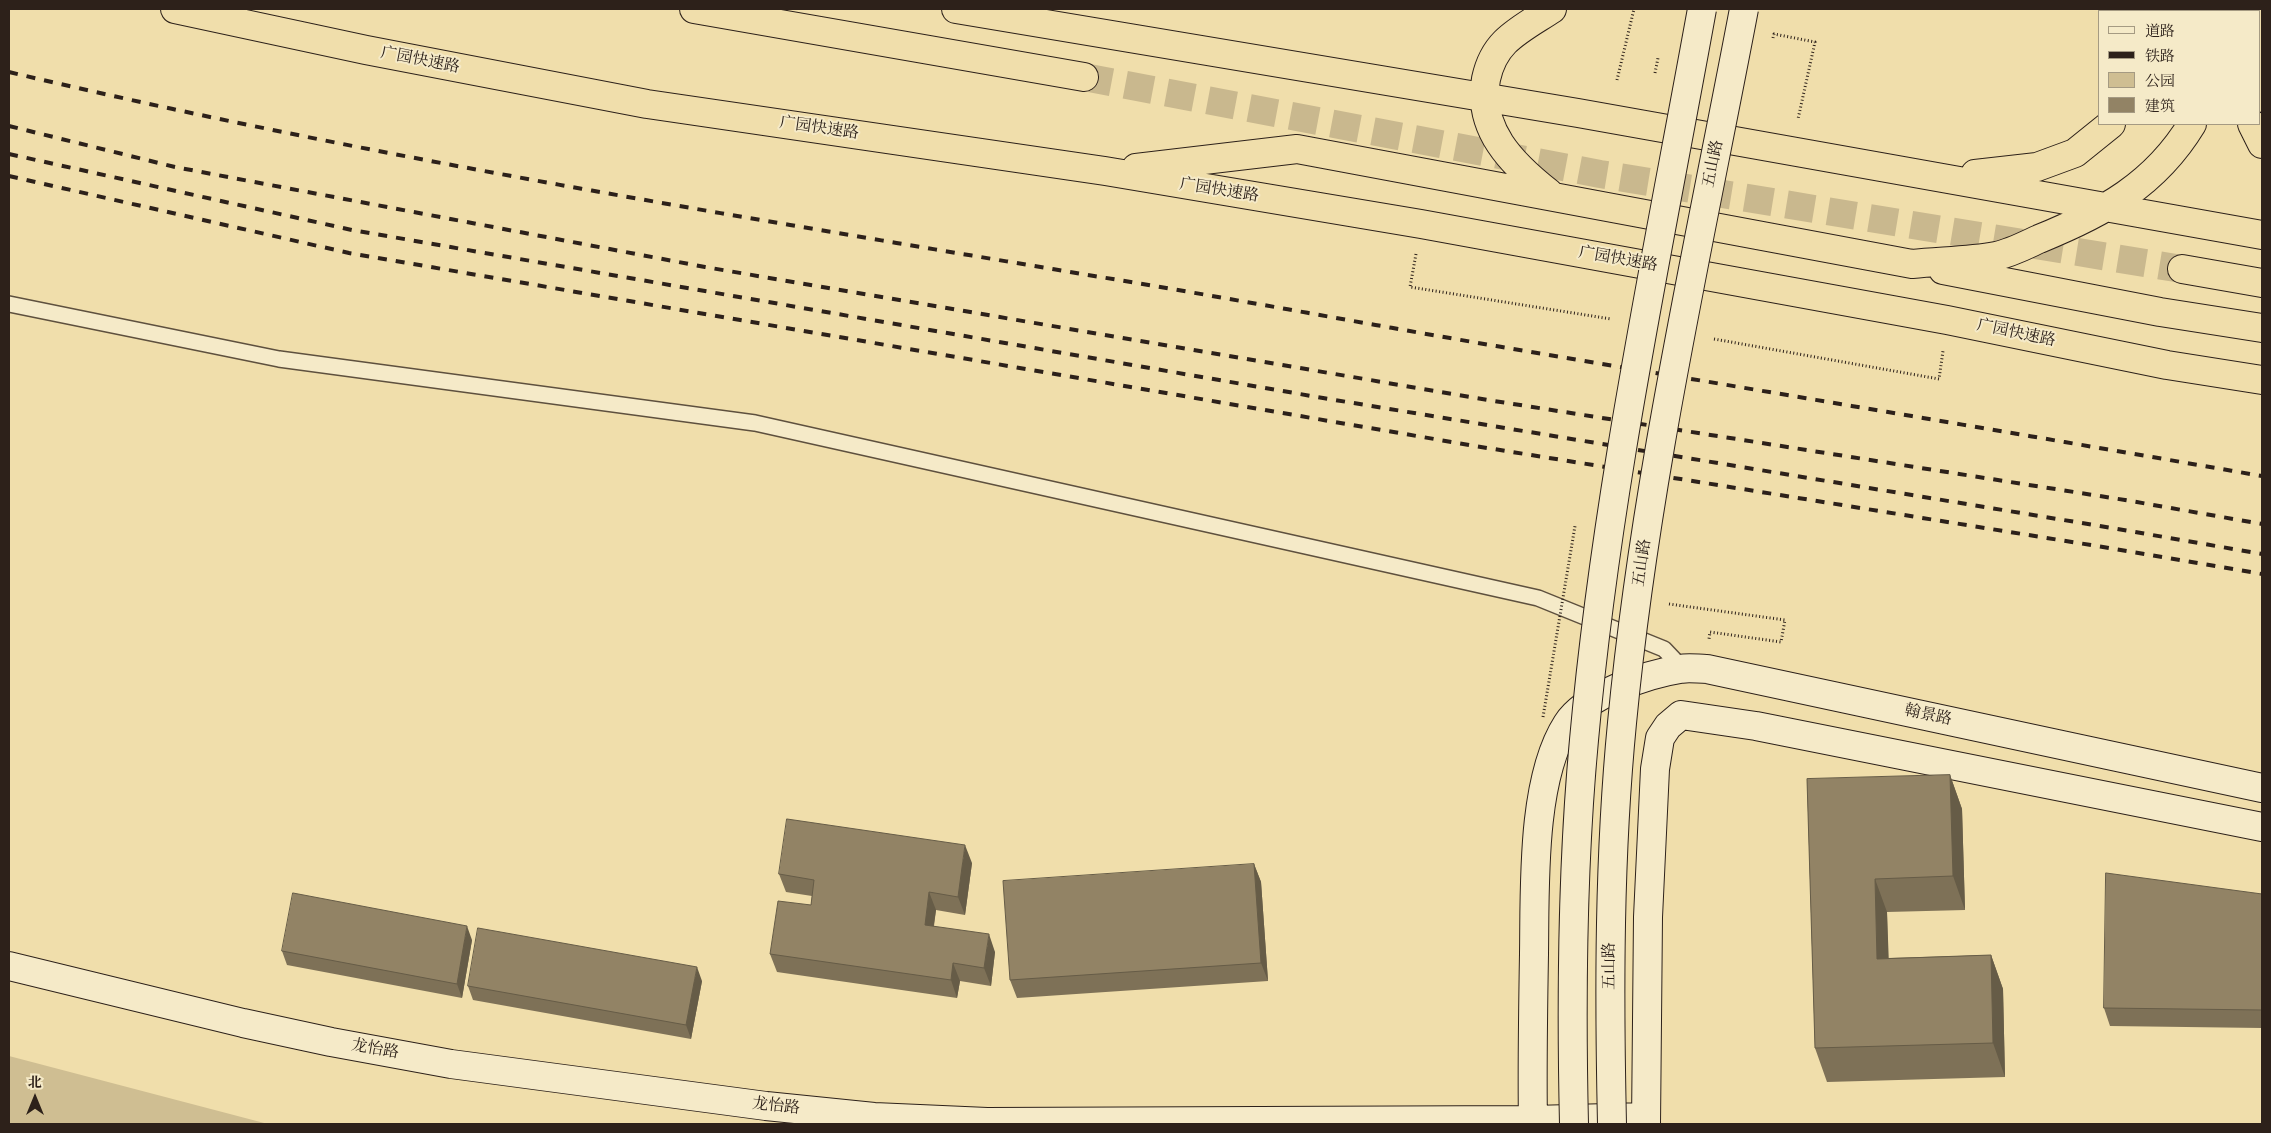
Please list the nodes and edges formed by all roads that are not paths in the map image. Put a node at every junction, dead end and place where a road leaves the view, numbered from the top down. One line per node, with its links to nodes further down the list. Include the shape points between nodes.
1 (175, 9): 13 (highway, 广园快速路, via 366,50 647,104)
2 (694, 9): 7 (highway)
3 (956, 9): 8 (highway)
4 (1552, 9): 8 (highway, via 1504,42 1489,65)
5 (1702, 9): 30 (street, bridge, via 1623,442 1586,719 1574,907)
6 (1744, 9): 31 (street, 五山路, bridge, via 1670,393 1648,522 1624,706 1613,846)
7 (1084, 77)
8 (1483, 97): 14 (highway); 15 (highway, via 1493,134 1520,170)
9 (2110, 125): 14 (highway, via 2075,153 2037,167)
10 (2191, 125): 16 (highway, via 2155,172)
11 (2252, 125): 12 (highway)
12 (2262, 144)
13 (1104, 171): 15 (highway, via 1297,149); 23 (highway, 广园快速路, via 1421,224 1947,320 2167,365)
14 (1943, 177): 16 (highway)
15 (1552, 196): 18 (highway)
16 (2108, 208): 17 (highway); 18 (highway, via 1998,256)
17 (2262, 235)
18 (1912, 264): 22 (highway)
19 (2182, 270): 20 (highway)
20 (2262, 283)
21 (9, 304): 24 (lane, via 279,359 755,423 1538,598 1664,649)
22 (2262, 328)
23 (2262, 380)
24 (1682, 668): 25 (street, 翰景路, via 1707,669); 29 (street, 翰景路, via 1648,676 1596,697 1568,722 1553,751 1542,805 1536,865)
25 (2262, 788)
26 (2262, 827): 28 (street, via 1756,726 1681,715 1660,738 1655,769 1648,917)
27 (9, 966): 29 (street, 龙怡路, via 331,1042 461,1065 776,1107 874,1117 987,1122)
28 (1646, 1120): 29 (street, 龙怡路)
29 (1533, 1122)
30 (1574, 1124)
31 (1612, 1124)

